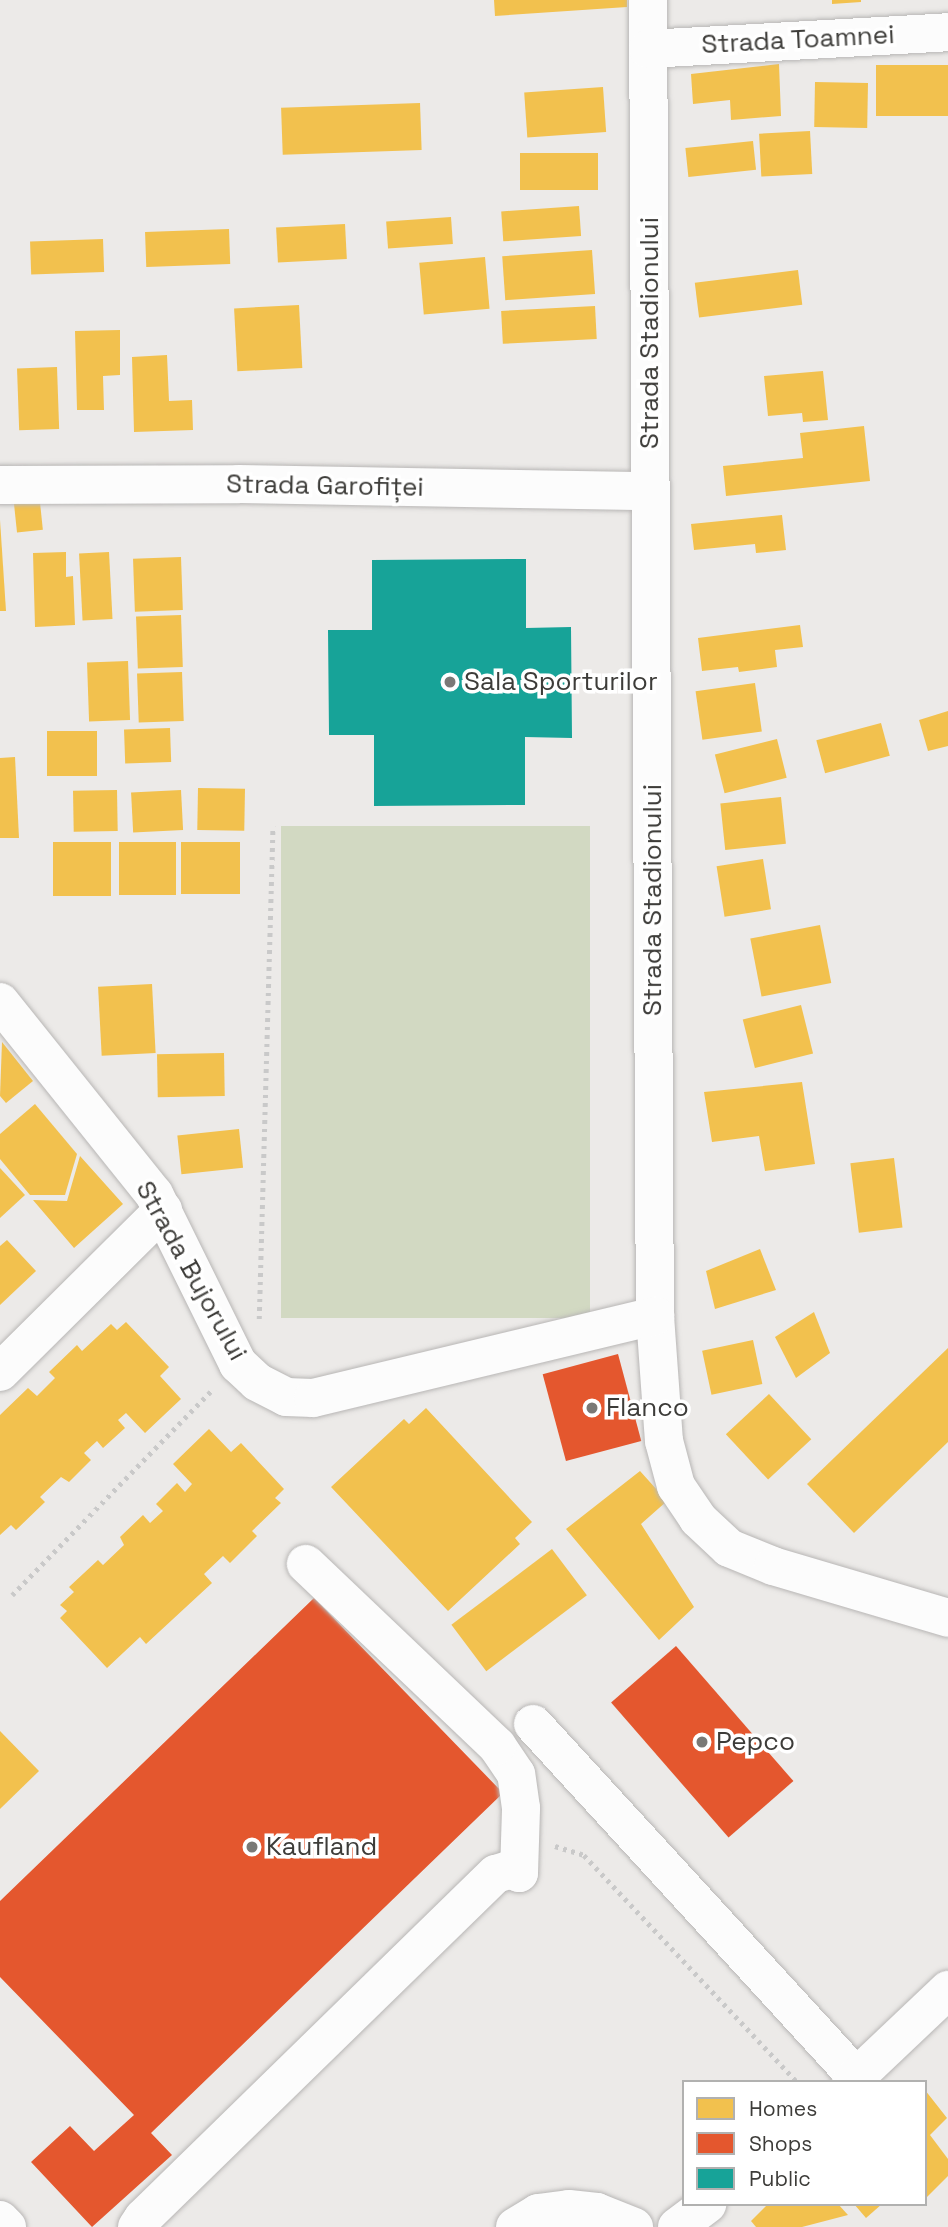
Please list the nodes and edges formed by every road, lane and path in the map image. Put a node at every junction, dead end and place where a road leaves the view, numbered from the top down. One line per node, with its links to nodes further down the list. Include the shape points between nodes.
1 (648, 0): 3 (street, Strada Stadionului)
2 (948, 32): 3 (street, Strada Toamnei)
3 (649, 49): 5 (street, Strada Stadionului)
4 (0, 485): 5 (street, Strada Garofiței)
5 (651, 491): 9 (street, Strada Stadionului)
6 (272, 826): 10 (path)
7 (0, 1002): 8 (street, Strada Bujorului)
8 (163, 1210): 11 (street, Strada Bujorului); 12 (street)
9 (655, 1316): 11 (street, Strada Bujorului, via 313,1398 286,1397 257,1382); 15 (street, Strada Stadionului, via 664,1441 676,1486 698,1519 729,1548 773,1566)
10 (258, 1327)
11 (238, 1364): 14 (path)
12 (0, 1372)
13 (306, 1564): 17 (street, via 497,1746 516,1774)
14 (12, 1595)
15 (948, 1618)
16 (533, 1724): 20 (street)
17 (521, 1837): 19 (path, via 584,1855); 25 (street, via 519,1873 511,1869 496,1874)
18 (948, 1990): 20 (street)
19 (795, 2080)
20 (853, 2080)
21 (704, 2206): 28 (street)
22 (736, 2206): 29 (street)
23 (0, 2220): 24 (street)
24 (7, 2227)
25 (138, 2227)
26 (515, 2227): 27 (street, via 538,2213 569,2209 597,2212)
27 (634, 2227)
28 (677, 2227)
29 (721, 2227)

